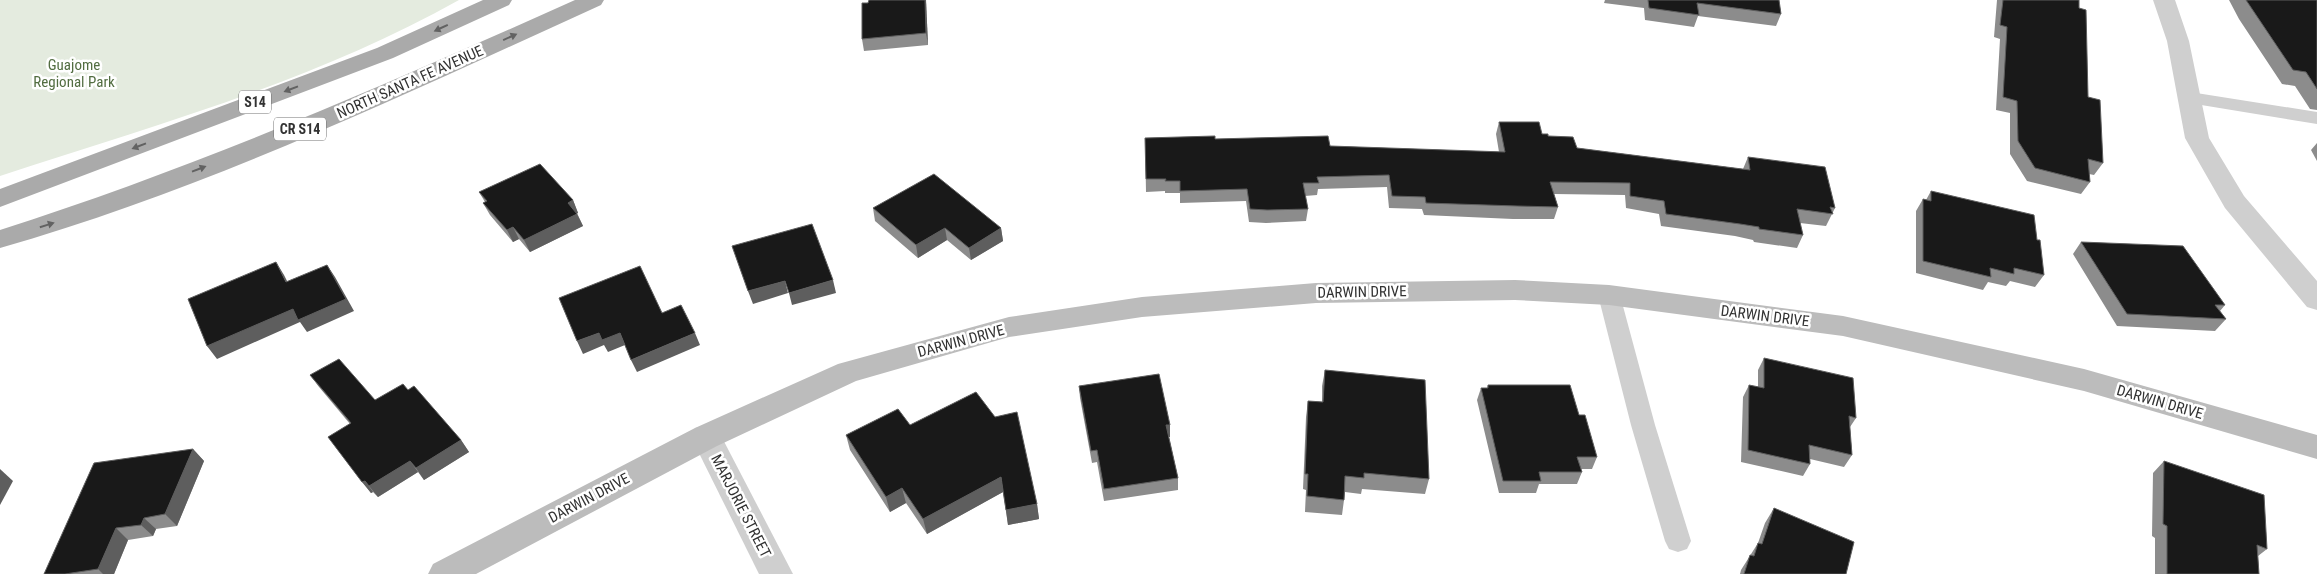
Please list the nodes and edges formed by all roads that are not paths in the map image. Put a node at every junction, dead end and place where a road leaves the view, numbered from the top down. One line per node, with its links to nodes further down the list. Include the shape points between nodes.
1 (501, 0): 6 (main road, S14, one-way to 6, via 386,53)
2 (593, 0): 7 (main road, NORTH SANTA FE AVENUE / CR S14, one-way to 2, via 84,213 350,110)
3 (2164, 0): 4 (street, via 2178,41)
4 (2190, 98): 5 (lane); 9 (street, via 2196,138 2234,202)
5 (2317, 118)
6 (0, 198)
7 (0, 239)
8 (1609, 295): 10 (street, DARWIN DRIVE, via 1515,290 1316,292 1142,307 1009,327 848,372); 11 (street, DARWIN DRIVE, via 1843,326 2084,380); 12 (lane)
9 (2317, 300)
10 (706, 437): 13 (street, DARWIN DRIVE); 14 (street, MARJORIE STREET)
11 (2317, 447)
12 (1678, 541)
13 (445, 574)
14 (776, 574)

